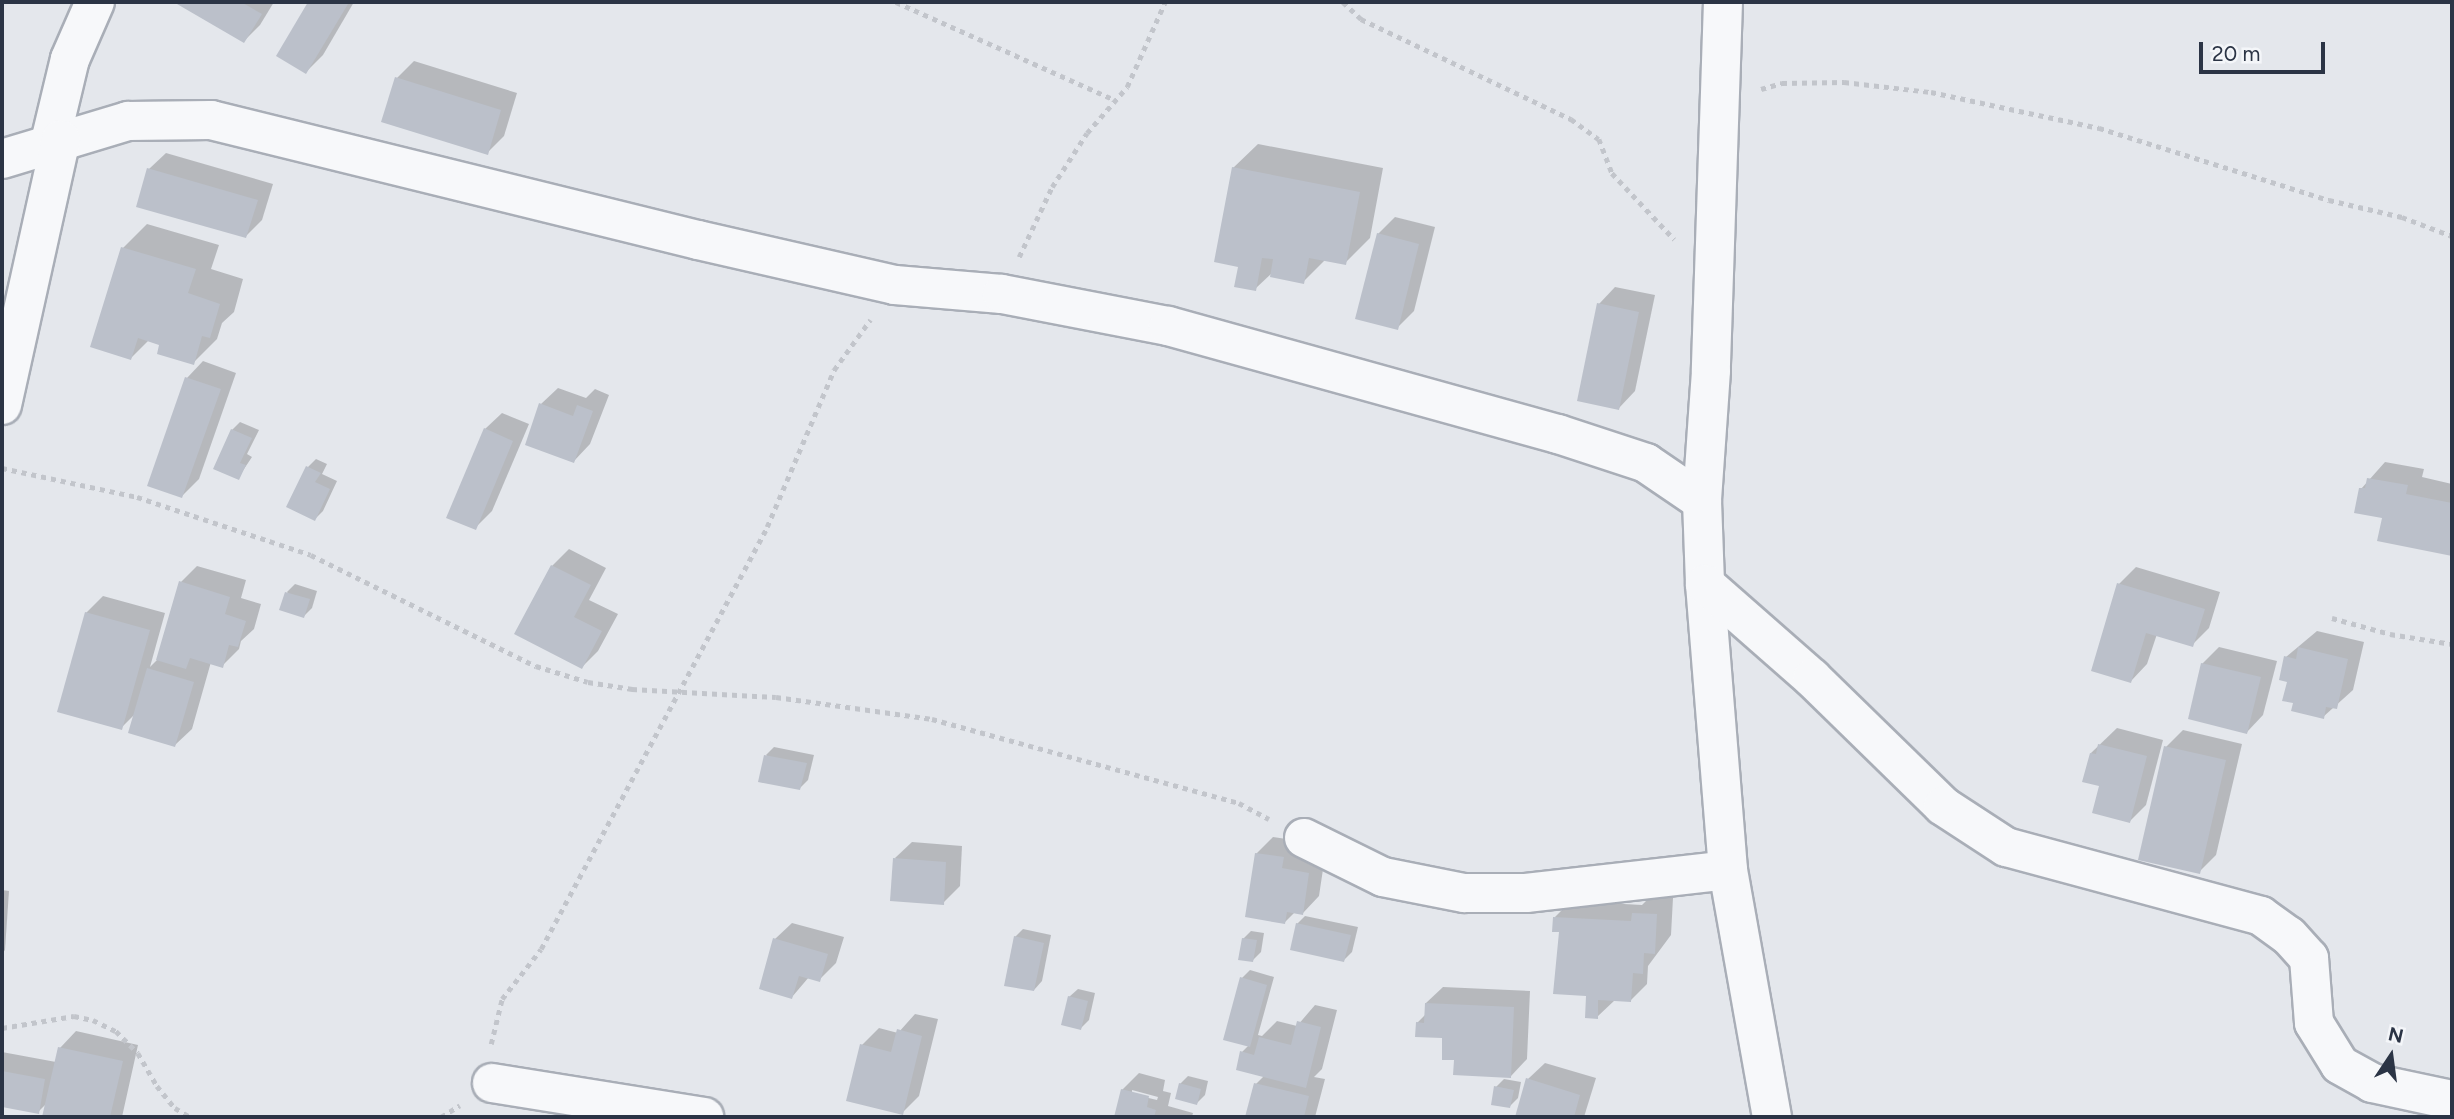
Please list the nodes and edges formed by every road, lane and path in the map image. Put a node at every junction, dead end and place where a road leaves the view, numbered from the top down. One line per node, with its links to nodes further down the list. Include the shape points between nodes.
1 (95, 2): 8 (street, via 70,59)
2 (896, 2): 7 (path)
3 (1166, 2): 7 (path, via 1128,87)
4 (1343, 2): 11 (path, via 1361,19 1571,119 1599,139 1612,173)
5 (1723, 2): 6 (street)
6 (1719, 99): 10 (path, via 1782,83 1844,82 1931,92 2099,128 2329,200 2402,217); 11 (street)
7 (1115, 100): 13 (path, via 1087,132 1052,187)
8 (55, 141): 9 (street); 12 (street, via 128,121 211,120); 14 (street)
9 (2, 159)
10 (2452, 236)
11 (1714, 277): 16 (street)
12 (895, 285): 13 (street); 20 (path, via 834,370 766,527)
13 (1002, 294): 16 (street, via 1168,326 1558,434 1646,463)
14 (2, 405)
15 (2, 468): 20 (path, via 137,497 311,555 536,666 588,682)
16 (1702, 501): 17 (street)
17 (1705, 584): 22 (street); 25 (street, via 1812,678 1943,806 2007,848 2261,916 2309,958 2314,1023 2340,1065 2372,1083)
18 (2332, 618): 19 (path)
19 (2452, 644)
20 (676, 692): 21 (path, via 776,697 932,719 1240,803); 24 (path, via 541,949 502,999 491,1040)
21 (1304, 838): 22 (street, via 1383,877 1464,892 1526,893)
22 (1728, 870): 31 (street)
23 (2, 1028): 26 (path, via 74,1016 93,1020 116,1031 138,1053 175,1108)
24 (492, 1083): 29 (path); 30 (street)
25 (2452, 1100)
26 (190, 1117)
27 (196, 1117): 28 (path)
28 (218, 1117)
29 (442, 1117)
30 (704, 1117)
31 (1772, 1117)

